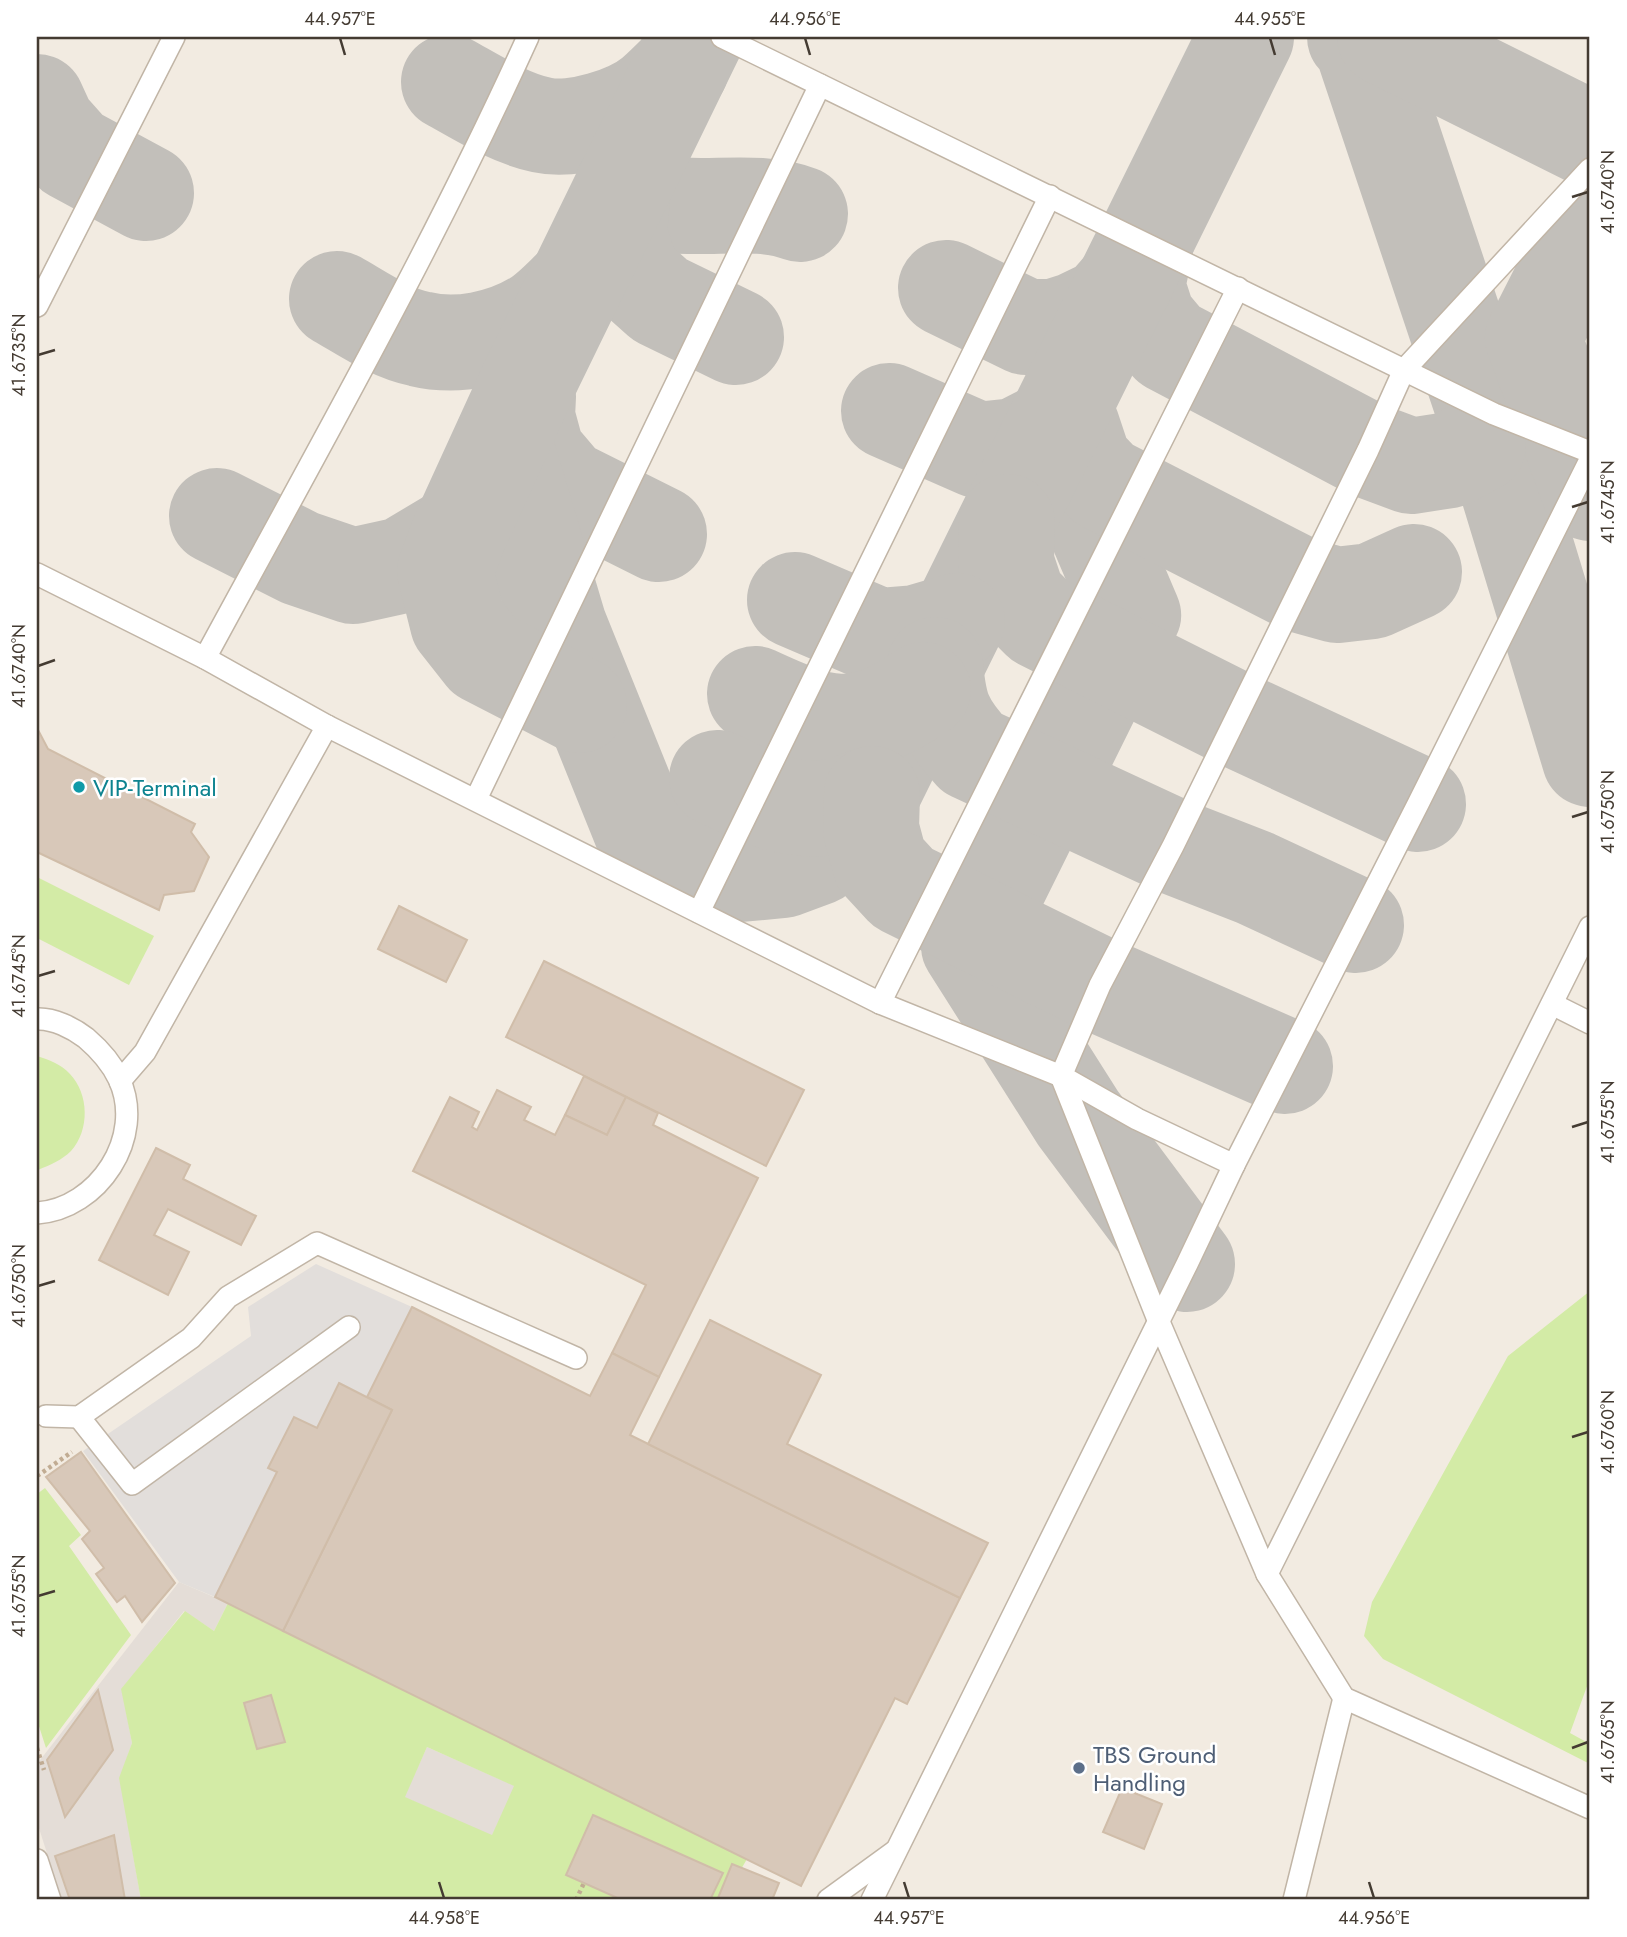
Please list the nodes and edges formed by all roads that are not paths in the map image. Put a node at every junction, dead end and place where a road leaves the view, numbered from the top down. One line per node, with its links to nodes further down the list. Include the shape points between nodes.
1 (174, 37): 8 (lane)
2 (528, 37): 13 (lane, via 390,313)
3 (722, 37): 4 (lane)
4 (820, 85): 6 (lane); 15 (lane)
5 (1590, 169): 9 (lane)
6 (1050, 196): 7 (lane); 16 (lane)
7 (1238, 288): 9 (lane); 18 (lane)
8 (37, 306)
9 (1404, 370): 10 (lane, via 1493,414); 22 (lane, via 1173,846 1100,985)
10 (1590, 452)
11 (1590, 460): 24 (lane)
12 (37, 573): 13 (lane)
13 (205, 658): 14 (lane)
14 (327, 726): 15 (lane); 23 (lane, via 145,1052)
15 (476, 799): 16 (lane)
16 (699, 912): 18 (lane)
17 (1590, 927): 19 (lane)
18 (880, 1003): 22 (lane)
19 (1552, 1004): 21 (lane); 31 (lane)
20 (39, 1018): 23 (lane, via 76,1030 103,1052)
21 (1590, 1023)
22 (1060, 1076): 24 (lane); 26 (lane)
23 (120, 1081): 25 (lane, via 127,1114 121,1147 106,1176 82,1199)
24 (1234, 1165): 26 (lane)
25 (37, 1213)
26 (1158, 1322): 31 (lane); 34 (lane)
27 (349, 1327): 30 (lane, via 132,1484)
28 (576, 1358): 30 (lane, via 317,1243 228,1297 191,1338)
29 (40, 1417): 30 (lane)
30 (79, 1417)
31 (1267, 1574): 32 (lane)
32 (1344, 1698): 33 (lane); 39 (lane)
33 (1590, 1808)
34 (896, 1851): 37 (lane); 38 (lane)
35 (37, 1860): 36 (lane)
36 (50, 1900)
37 (828, 1900)
38 (872, 1900)
39 (1294, 1900)

